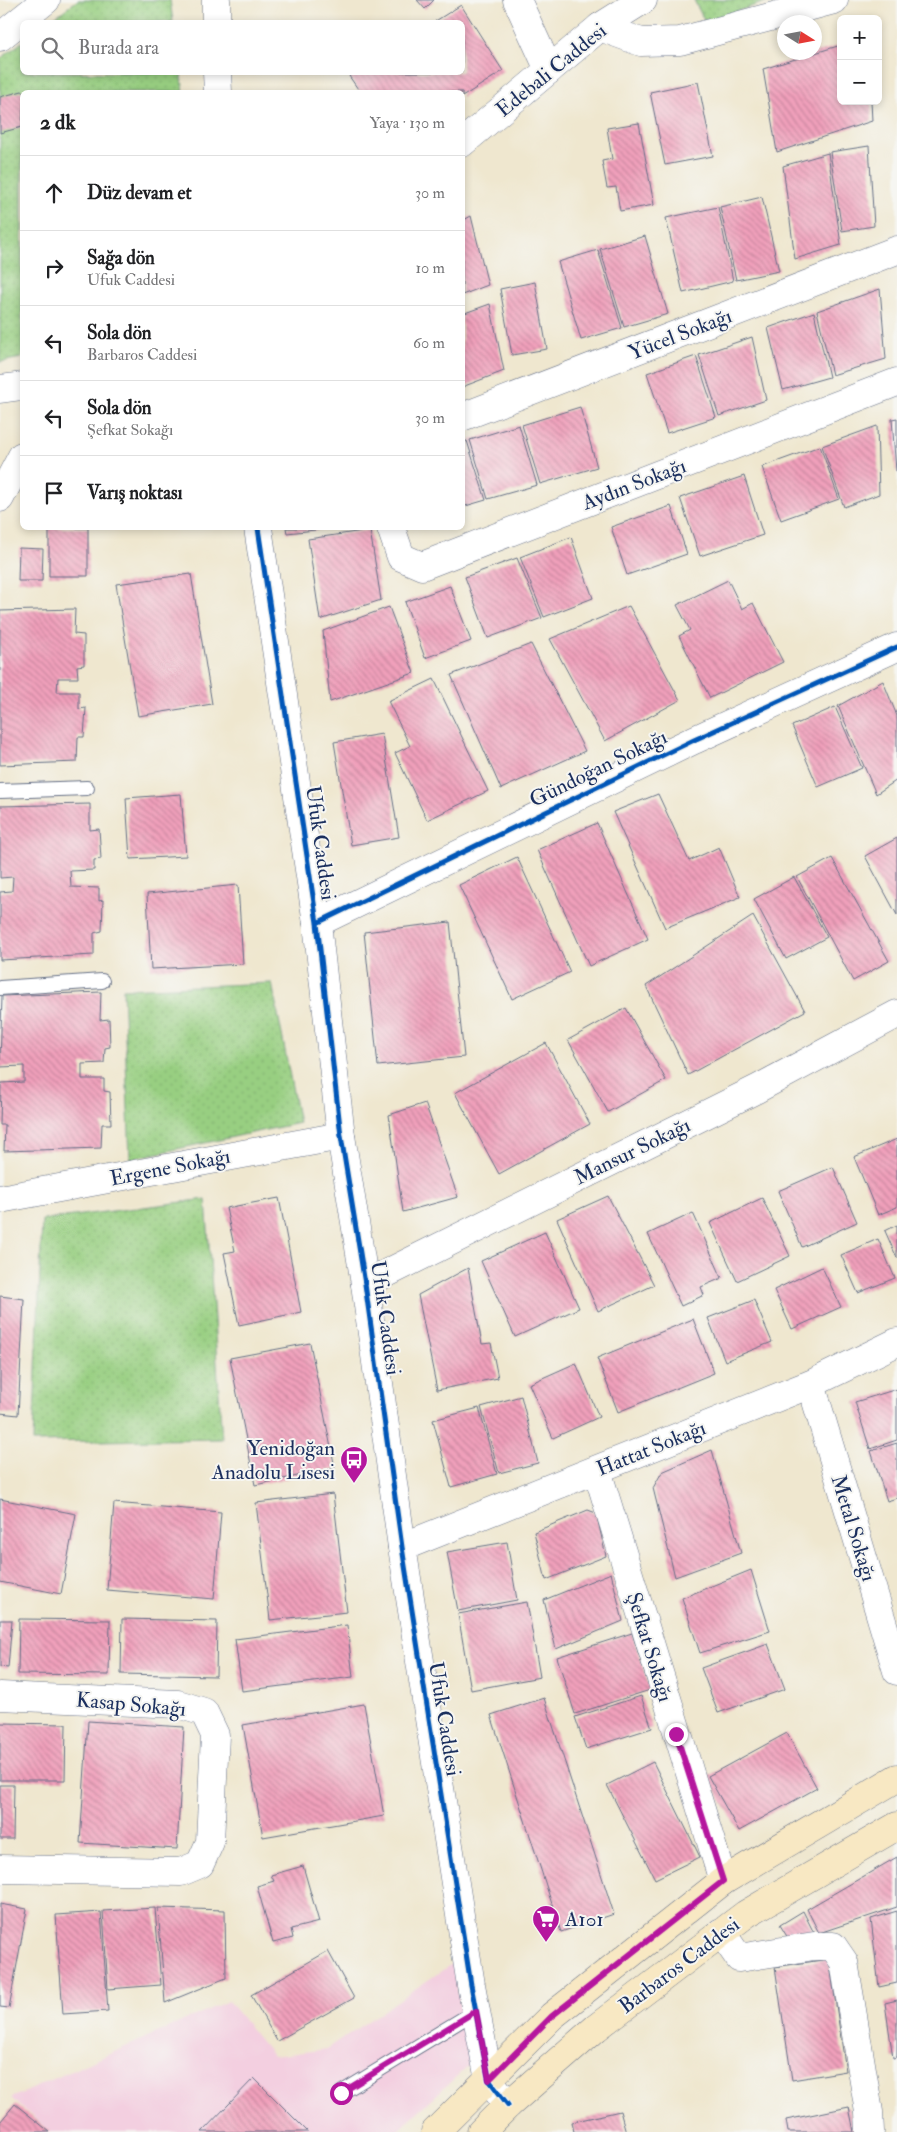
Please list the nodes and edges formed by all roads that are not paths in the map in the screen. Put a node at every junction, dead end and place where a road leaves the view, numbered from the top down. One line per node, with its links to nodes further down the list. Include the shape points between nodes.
1 (46, 0): 6 (street)
2 (216, 0): 7 (street)
3 (517, 0): 11 (street)
4 (643, 0): 9 (street, Edebali Caddesi)
5 (834, 0): 9 (street, via 680,41 641,42)
6 (21, 20)
7 (216, 20)
8 (20, 21): 10 (street)
9 (600, 28): 11 (street, Edebali Caddesi)
10 (0, 37)
11 (549, 70): 14 (street, Edebali Caddesi)
12 (218, 75): 13 (street)
13 (218, 90)
14 (465, 140)
15 (897, 250): 19 (street, Yücel Sokağı)
16 (897, 382): 23 (street, Aydın Sokağı, via 422,566 401,557)
17 (20, 386): 18 (street)
18 (0, 389)
19 (465, 416)
20 (20, 460): 21 (street)
21 (0, 498)
22 (258, 530): 27 (street, Ufuk Caddesi)
23 (393, 530)
24 (897, 647): 27 (street, Gündoğan Sokağı, via 694,740)
25 (88, 788): 26 (lane)
26 (0, 791)
27 (316, 923): 31 (street, Ufuk Caddesi)
28 (102, 981): 29 (lane)
29 (0, 988)
30 (897, 1014): 33 (street, Mansur Sokağı, via 757,1089)
31 (341, 1136): 32 (street, Ergene Sokağı); 33 (street, Ufuk Caddesi)
32 (0, 1199)
33 (364, 1284): 37 (street, Ufuk Caddesi)
34 (897, 1342): 35 (street, Hattat Sokağı)
35 (811, 1384): 36 (street, Hattat Sokağı); 38 (street, Metal Sokağı)
36 (597, 1470): 37 (street, Hattat Sokağı); 43 (street, Şefkat Sokağı)
37 (402, 1547): 45 (street, Ufuk Caddesi)
38 (897, 1671)
39 (0, 1696): 42 (street, Kasap Sokağı, via 178,1704 204,1712 215,1734 210,1842 200,1864 181,1872)
40 (897, 1778): 43 (main road, Barbaros Caddesi)
41 (897, 1826): 44 (main road, Barbaros Caddesi, via 746,1914)
42 (0, 1868)
43 (723, 1881): 46 (main road, Barbaros Caddesi, via 552,2016)
44 (721, 1932): 48 (main road, Barbaros Caddesi, via 596,2028); 51 (street, via 739,1958 833,1946 844,1962)
45 (476, 2011): 46 (street, Ufuk Caddesi); 47 (lane)
46 (489, 2080): 48 (street, Ufuk Caddesi); 49 (main road, Barbaros Caddesi)
47 (341, 2093)
48 (508, 2105): 50 (main road, Barbaros Caddesi)
49 (435, 2132)
50 (481, 2132)
51 (870, 2132)

